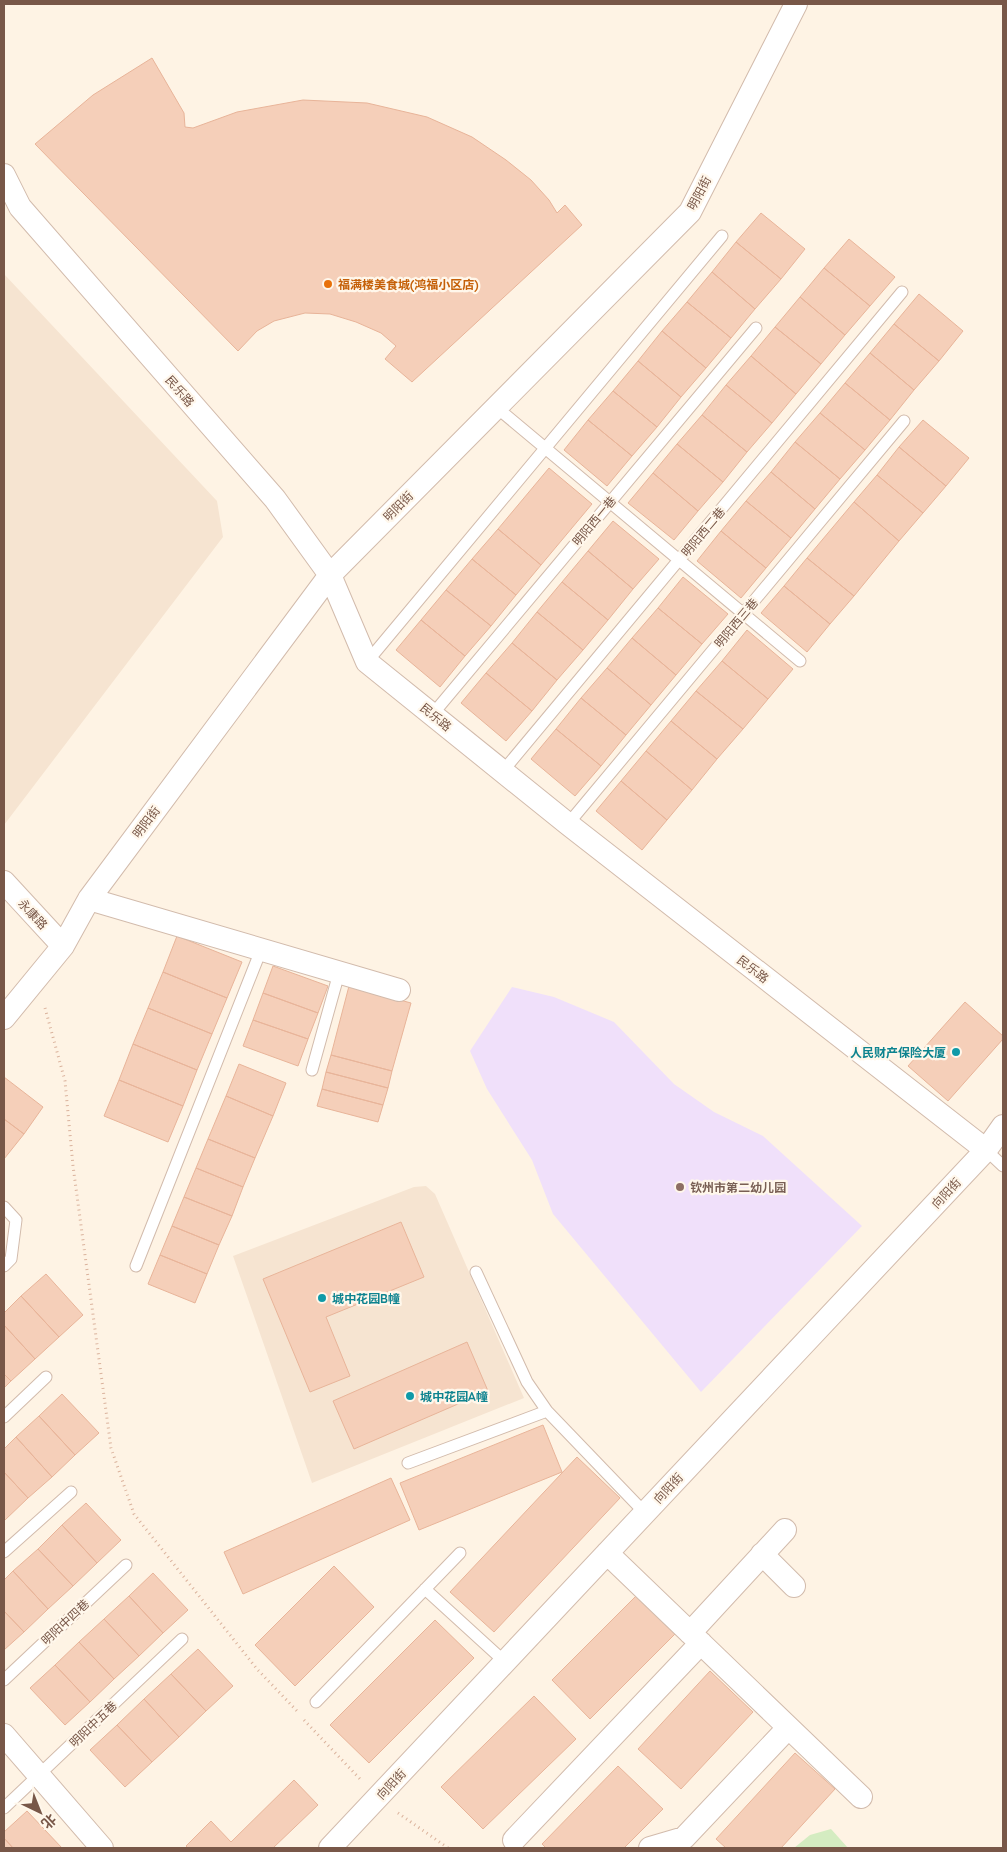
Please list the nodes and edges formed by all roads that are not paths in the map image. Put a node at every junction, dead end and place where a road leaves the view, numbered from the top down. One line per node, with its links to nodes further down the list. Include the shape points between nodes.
1 (796, 4): 6 (street, 明阳街, via 690,212)
2 (4, 175): 11 (street, 民乐路, via 20,208 274,499)
3 (722, 236): 8 (lane)
4 (902, 292): 10 (lane, 明阳西二巷)
5 (756, 328): 9 (lane, 明阳西一巷)
6 (496, 407): 8 (lane); 11 (street, 明阳街)
7 (904, 421): 12 (lane, 明阳西三巷)
8 (545, 448): 9 (lane); 14 (lane)
9 (610, 502): 10 (lane); 15 (lane, 明阳西一巷)
10 (679, 560): 12 (lane); 16 (lane, 明阳西二巷)
11 (330, 575): 14 (street, 民乐路); 19 (street, 明阳街)
12 (743, 614): 13 (lane); 17 (lane, 明阳西三巷)
13 (800, 661)
14 (367, 662): 15 (street, 民乐路)
15 (432, 715): 16 (street, 民乐路)
16 (503, 771): 17 (street, 民乐路)
17 (568, 824): 27 (street, 民乐路)
18 (4, 882): 20 (street, 永康路)
19 (89, 899): 20 (street, 明阳街); 21 (street)
20 (63, 946): 24 (street, 明阳街)
21 (262, 950): 22 (street); 31 (lane)
22 (340, 973): 23 (street); 25 (lane)
23 (399, 990)
24 (4, 1018)
25 (312, 1070)
26 (1003, 1126): 27 (street, 向阳街)
27 (986, 1150): 28 (lane); 38 (street, 向阳街)
28 (1003, 1166)
29 (4, 1207): 30 (lane, via 16,1220 11,1259)
30 (4, 1266)
31 (136, 1266)
32 (476, 1272): 34 (lane, via 527,1382)
33 (46, 1377): 35 (lane)
34 (547, 1411): 36 (lane); 38 (lane)
35 (4, 1417)
36 (408, 1463)
37 (71, 1492): 40 (lane)
38 (645, 1513): 41 (street, 向阳街)
39 (785, 1530): 43 (street)
40 (4, 1552)
41 (608, 1553): 47 (street); 49 (street, 向阳街)
42 (460, 1554): 46 (lane)
43 (762, 1554): 45 (street); 47 (street)
44 (126, 1565): 50 (lane, 明阳中四巷)
45 (794, 1586)
46 (425, 1589): 49 (lane); 51 (lane)
47 (696, 1638): 52 (street); 57 (street)
48 (182, 1639): 54 (lane, 明阳中五巷)
49 (505, 1662): 59 (street, 向阳街)
50 (4, 1680)
51 (316, 1702)
52 (788, 1728): 55 (street); 60 (street, via 684,1838)
53 (4, 1735): 54 (street)
54 (39, 1776): 56 (lane, 明阳中五巷); 58 (street)
55 (861, 1797)
56 (4, 1808)
57 (514, 1840)
58 (102, 1848)
59 (330, 1848)
60 (650, 1848)

